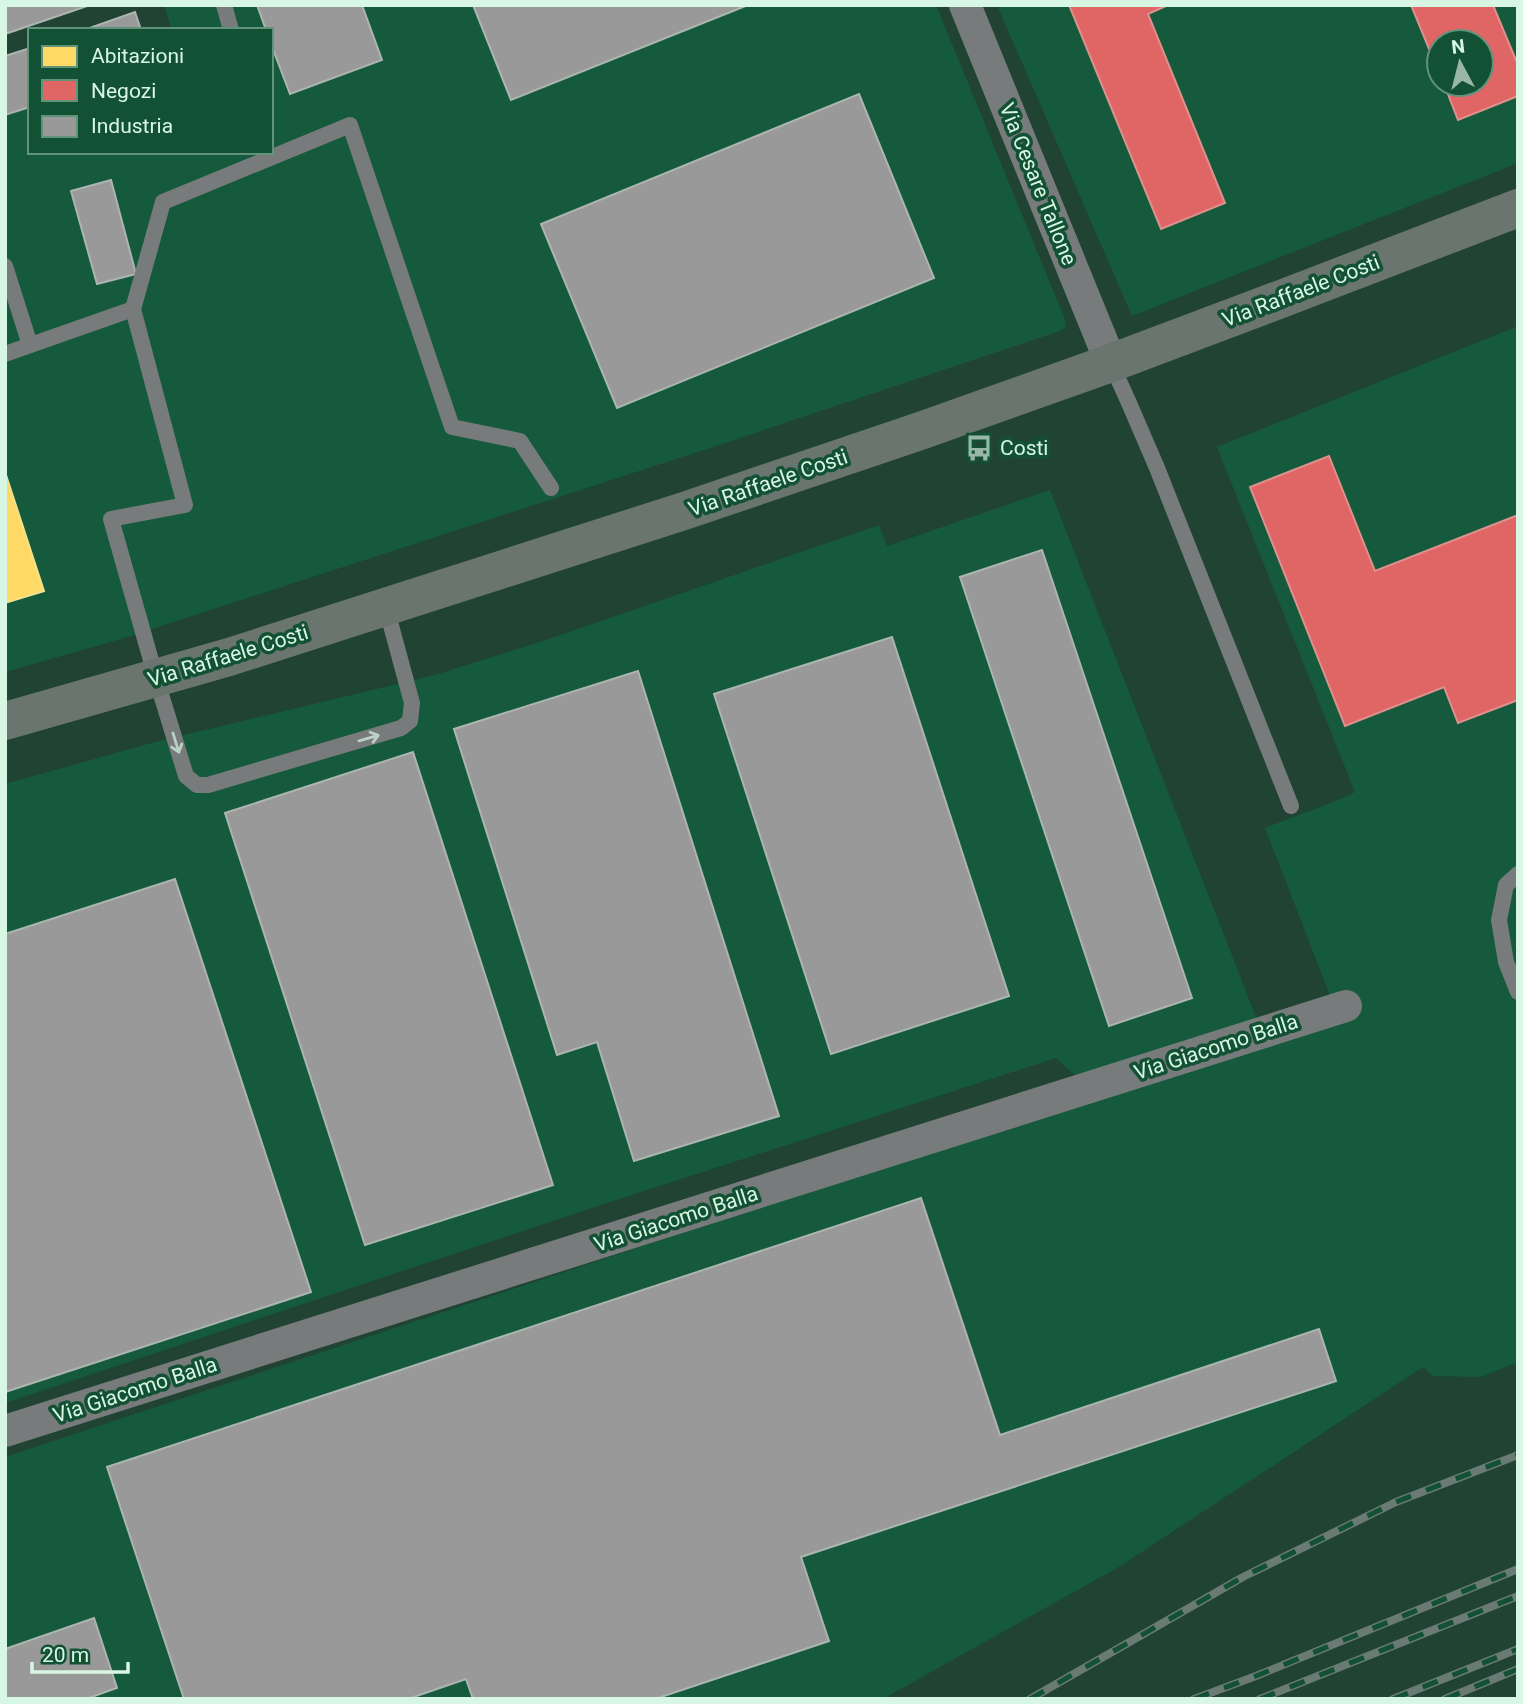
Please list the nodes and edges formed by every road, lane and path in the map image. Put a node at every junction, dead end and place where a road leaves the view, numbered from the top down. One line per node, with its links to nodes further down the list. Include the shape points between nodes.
1 (224, 5): 3 (lane)
2 (965, 5): 11 (street, Via Cesare Tallone)
3 (231, 28)
4 (273, 153): 12 (lane, via 350,125 452,427 520,441)
5 (271, 154): 8 (lane, via 163,202)
6 (1518, 208): 11 (street, Via Raffaele Costi)
7 (5, 266): 9 (lane)
8 (133, 309): 9 (lane); 14 (lane, via 185,505 111,519)
9 (30, 345): 10 (lane)
10 (5, 354)
11 (1111, 363): 13 (street, Via Raffaele Costi, via 684,511); 16 (lane)
12 (551, 488)
13 (386, 607): 14 (street, Via Raffaele Costi); 14 (lane, one-way to 13, via 186,776 197,785 401,728 410,721 412,704)
14 (156, 678): 15 (street, Via Raffaele Costi)
15 (5, 721)
16 (1291, 806)
17 (1518, 874): 18 (lane, via 1506,885 1499,920 1506,962)
18 (1518, 992)
19 (1346, 1006): 20 (street, Via Giacomo Balla)
20 (5, 1431)

